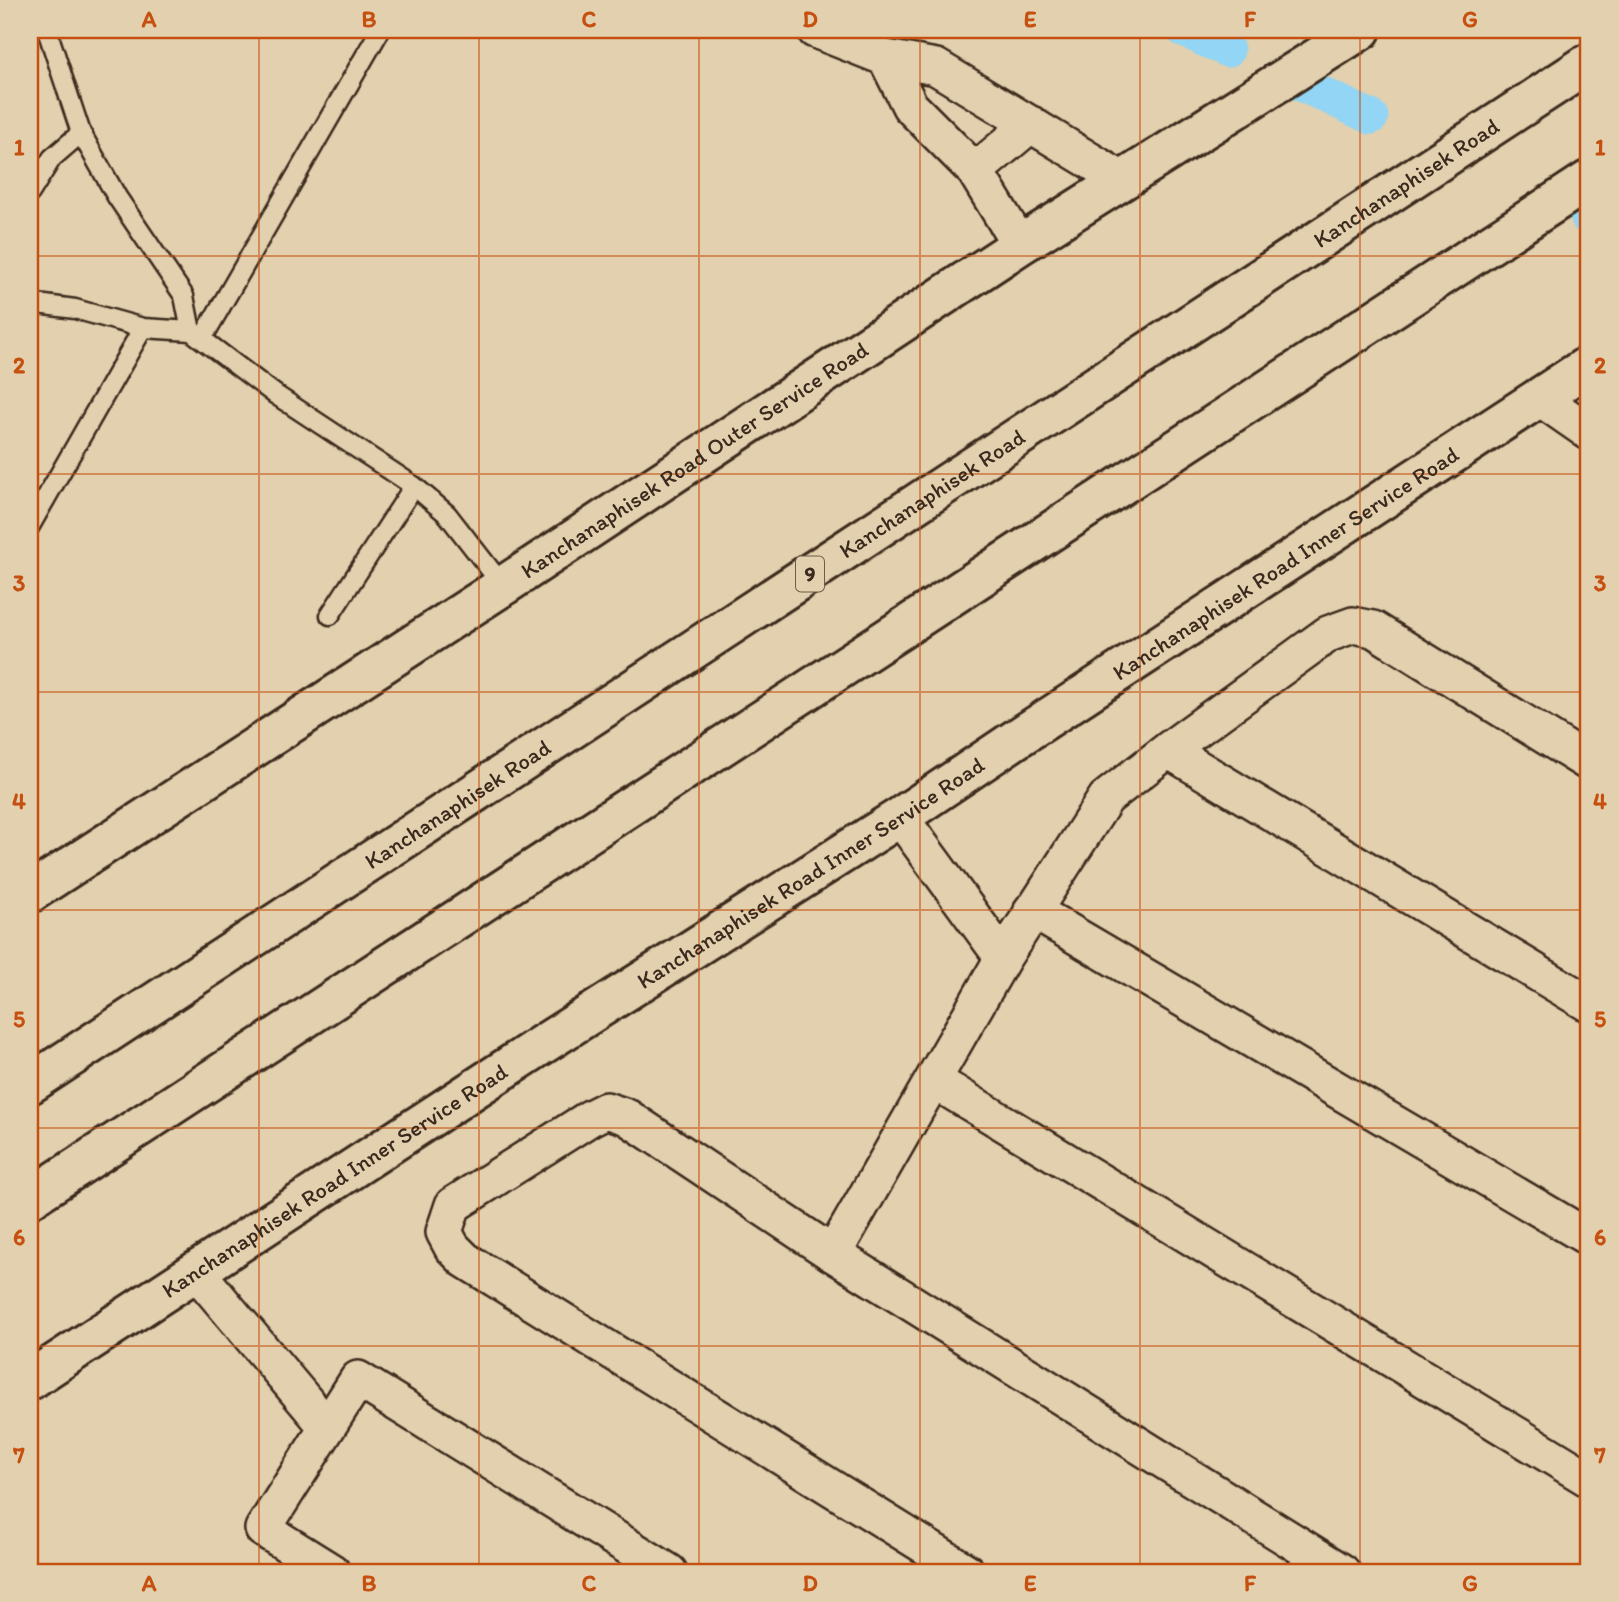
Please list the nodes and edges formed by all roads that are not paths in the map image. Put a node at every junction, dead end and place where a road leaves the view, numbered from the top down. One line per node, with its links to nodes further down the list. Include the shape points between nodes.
1 (47, 30): 8 (lane)
2 (815, 30): 5 (street)
3 (1361, 30): 10 (main road, Kanchanaphisek Road Outer Service Road)
4 (379, 32): 16 (lane)
5 (886, 58): 7 (street, via 936,67); 9 (street, via 910,106)
6 (1589, 63): 32 (main road, Kanchanaphisek Road / 9)
7 (1031, 124): 9 (street); 10 (street)
8 (82, 133): 12 (lane, via 52,158); 16 (lane, via 117,197 184,296)
9 (975, 171): 13 (street)
10 (1122, 180): 13 (main road, Kanchanaphisek Road Outer Service Road)
11 (1589, 180): 33 (main road)
12 (30, 193)
13 (1020, 245): 22 (main road, Kanchanaphisek Road Outer Service Road)
14 (30, 303): 15 (lane, via 75,309)
15 (143, 328): 16 (lane); 21 (lane)
16 (196, 335): 20 (lane, via 276,395)
17 (1589, 365): 18 (main road, Kanchanaphisek Road Inner Service Road)
18 (1540, 398): 19 (street); 26 (main road, Kanchanaphisek Road Inner Service Road)
19 (1589, 432)
20 (414, 486): 22 (lane, via 447,514); 23 (lane)
21 (30, 526)
22 (503, 586): 27 (main road, Kanchanaphisek Road Outer Service Road)
23 (330, 615)
24 (1168, 750): 25 (street, via 1328,634 1353,625 1373,629); 28 (street, via 1106,798); 30 (street)
25 (1589, 763)
26 (900, 817): 29 (street); 36 (main road, Kanchanaphisek Road Inner Service Road)
27 (30, 893)
28 (1032, 910): 29 (street); 34 (street)
29 (1003, 958): 31 (street)
30 (1589, 1004)
31 (933, 1080): 35 (street); 39 (street)
32 (30, 1084)
33 (30, 1198)
34 (1589, 1238)
35 (833, 1254): 42 (street, via 627,1117 606,1110 453,1205 444,1232 465,1260); 43 (street)
36 (196, 1272): 37 (main road, Kanchanaphisek Road Inner Service Road); 38 (street)
37 (30, 1380)
38 (327, 1427): 40 (street, via 263,1530); 41 (street, via 358,1380)
39 (1589, 1479)
40 (332, 1572)
41 (669, 1572)
42 (967, 1572)
43 (1342, 1572)

